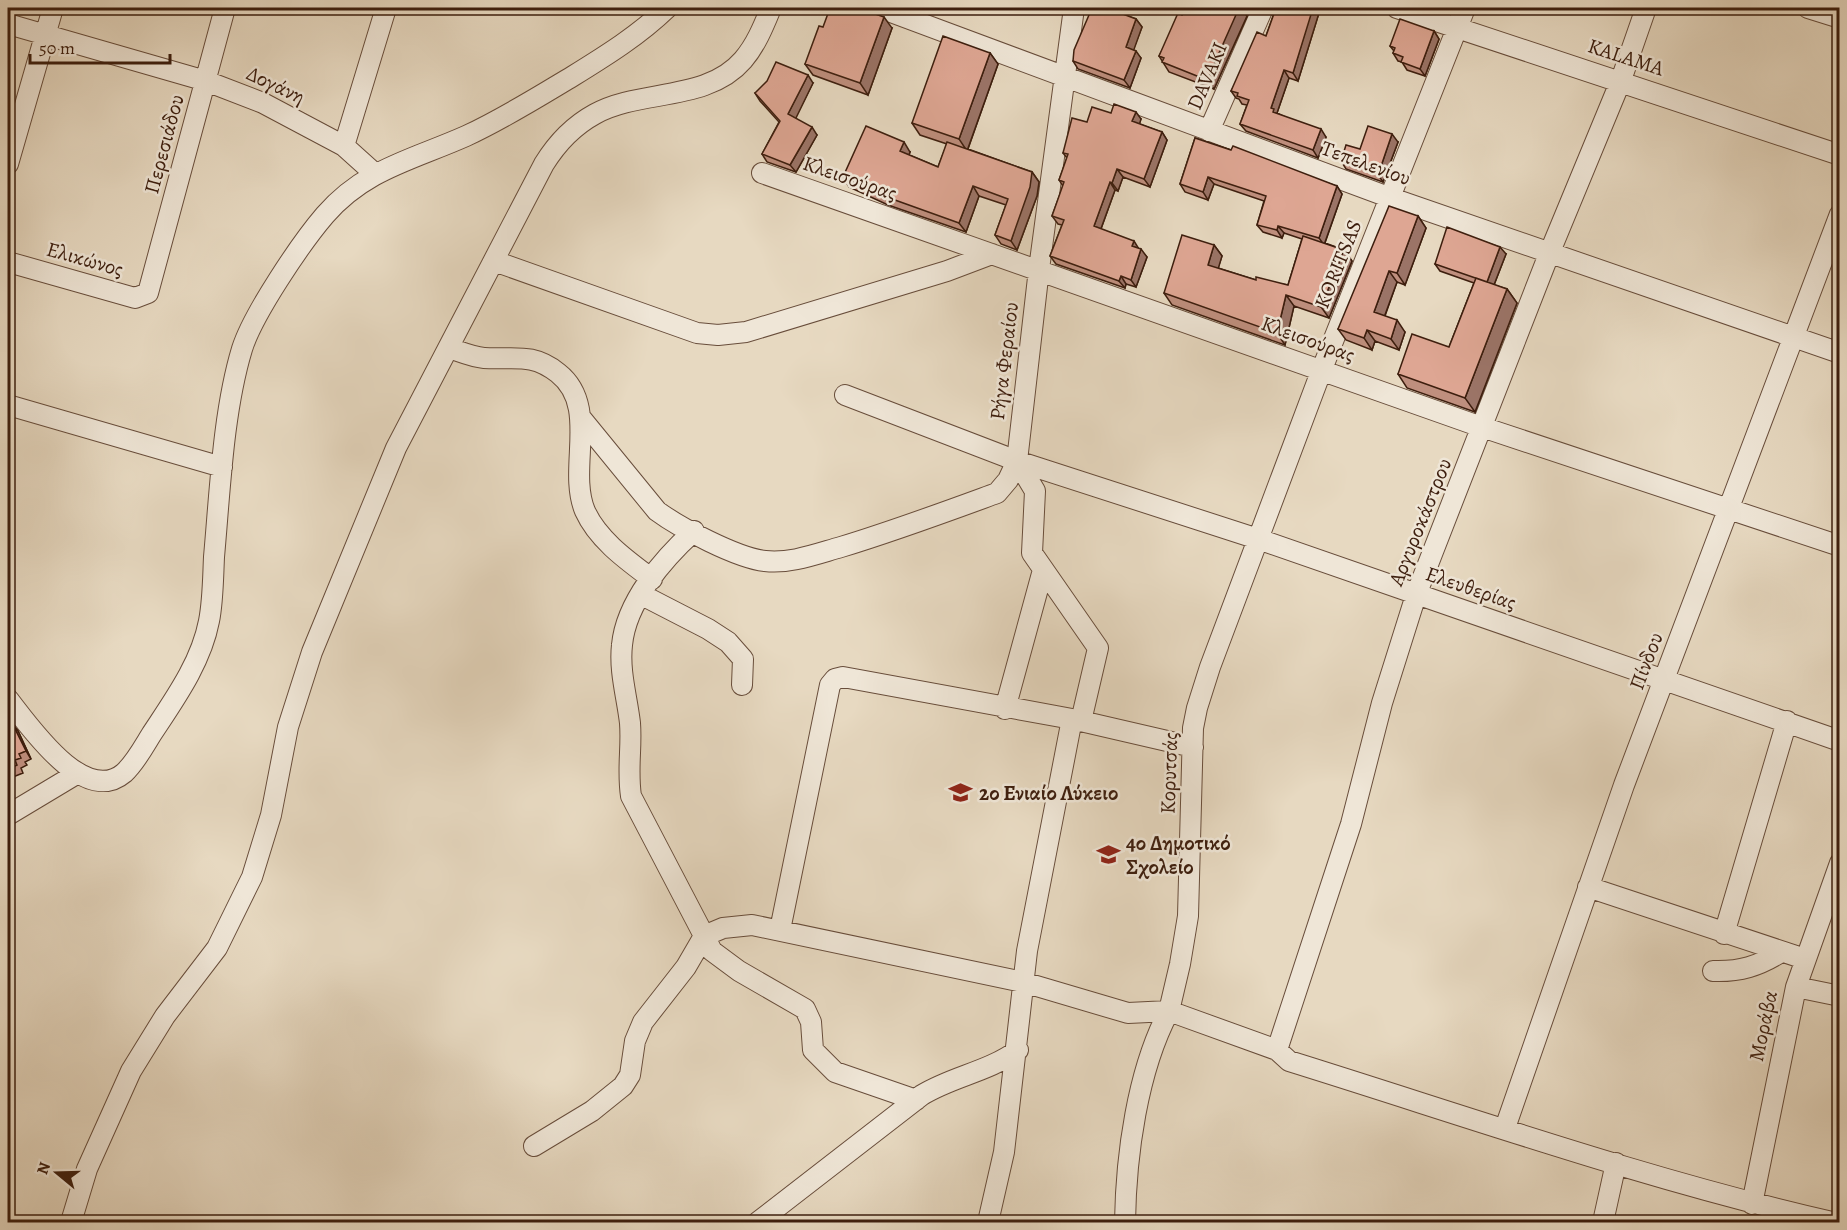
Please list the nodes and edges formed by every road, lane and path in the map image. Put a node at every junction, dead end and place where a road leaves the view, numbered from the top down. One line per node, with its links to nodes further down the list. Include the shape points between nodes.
1 (53, 8): 16 (street)
2 (225, 8): 18 (street, Περεσιάδου)
3 (386, 8): 21 (street)
4 (667, 8): 24 (street, via 637,36 507,115)
5 (771, 8): 30 (street, via 743,59 722,77 596,113 573,129 555,146 544,164)
6 (880, 8): 17 (street, Τεπελενίου)
7 (1074, 8): 17 (street, Ρήγα Φεραίου)
8 (1263, 8): 20 (street, DAVAKI)
9 (1397, 8): 15 (street, KALAMA)
10 (1465, 8): 15 (street, KORITSAS)
11 (1646, 8): 19 (street, Αργυροκάστρου)
12 (1808, 8): 13 (street)
13 (1839, 18)
14 (8, 24): 16 (street, Δογάνη)
15 (1458, 27): 19 (street, KALAMA); 26 (street, KORITSAS)
16 (44, 35): 18 (street, Δογάνη); 23 (street)
17 (1065, 76): 20 (street, Τεπελενίου); 32 (street, Ρήγα Φεραίου)
18 (206, 81): 21 (street, Δογάνη, via 263,103); 33 (street, Περεσιάδου)
19 (1621, 81): 22 (street, KALAMA); 29 (street, Αργυροκάστρου)
20 (1209, 131): 26 (street, Τεπελενίου)
21 (344, 146): 24 (street, Δογάνη)
22 (1839, 155)
23 (8, 164)
24 (374, 173): 43 (street, via 323,217 252,326 237,369)
25 (762, 173): 28 (street, Κλεισούρας)
26 (1391, 198): 29 (street, Τεπελενίου); 37 (street, KORITSAS)
27 (1839, 214): 34 (street, Πίνδου)
28 (992, 254): 30 (street, via 746,332 718,335 680,327); 32 (street, Κλεισούρας)
29 (1549, 254): 34 (street, Τεπελενίου); 41 (street, Αργυροκάστρου)
30 (494, 261): 35 (street)
31 (8, 262): 33 (street, Ελικώνος, via 135,298)
32 (1039, 269): 37 (street, Κλεισούρας); 42 (street, Ρήγα Φεραίου)
33 (148, 293)
34 (1793, 337): 36 (street, Τεπελενίου); 44 (street, Πίνδου)
35 (449, 348): 40 (street, via 483,358 515,356 542,363 559,373 570,388); 80 (street, via 396,448 302,681 288,727 264,845 252,877 217,948 165,1016 131,1071 87,1169)
36 (1839, 353)
37 (1322, 369): 41 (street, Κλεισούρας); 46 (street, KORITSAS)
38 (845, 395): 42 (street, Ελευθερίας)
39 (8, 405): 43 (street)
40 (581, 418): 45 (street, via 657,511); 49 (street, via 578,480 585,510)
41 (1484, 425): 44 (street, Κλεισούρας); 50 (street, Αργυροκάστρου)
42 (1017, 461): 45 (street, via 997,493 877,536 783,562 743,556); 46 (street, Ελευθερίας); 48 (street, via 1035,491 1032,553)
43 (222, 467): 59 (street, via 209,621 201,649 160,721 122,775 110,780)
44 (1730, 509): 47 (street, Κλεισούρας); 51 (street, Πίνδου)
45 (694, 531): 49 (street, via 669,554)
46 (1258, 539): 50 (street, Ελευθερίας); 58 (street, Κορυτσάς, via 1210,666 1197,708)
47 (1839, 546)
48 (1043, 570): 54 (street); 55 (street, via 1098,648)
49 (647, 587): 52 (street, via 728,642 743,659); 65 (street, via 626,624 622,645 630,725 630,786)
50 (1416, 595): 51 (street, Ελευθερίας); 74 (street, Αργυροκάστρου)
51 (1664, 680): 56 (street, Ελευθερίας); 62 (street, Πίνδου)
52 (742, 686)
53 (8, 699): 59 (street, via 45,746)
54 (1005, 709): 55 (street); 63 (street, via 843,677 835,679 830,685)
55 (1076, 720): 58 (street); 69 (street)
56 (1787, 721): 57 (street, Ελευθερίας); 64 (street)
57 (1839, 741)
58 (1193, 747): 72 (street, Κορυτσάς, via 1188,916)
59 (78, 773): 60 (street)
60 (8, 815)
61 (1839, 863): 67 (street, Μοράβα)
62 (1588, 887): 64 (street); 76 (street, Πίνδου)
63 (780, 930): 65 (street, via 739,925); 69 (street)
64 (1724, 934): 66 (street)
65 (704, 936): 75 (street, via 712,951 739,971 805,1009 811,1022 813,1050 824,1064 835,1072); 77 (street, via 686,967 643,1022 635,1041 630,1075 623,1086 592,1111)
66 (1781, 952): 67 (street); 68 (street, via 1750,968)
67 (1805, 959): 70 (street, Μοράβα)
68 (1713, 971)
69 (1023, 982): 72 (street, via 1128,1013); 73 (street)
70 (1796, 987): 71 (street); 79 (street, Μοράβα)
71 (1839, 996)
72 (1169, 1011): 74 (street); 83 (street, Κορυτσάς, via 1153,1046 1135,1124)
73 (1017, 1050): 75 (street, via 1000,1063 944,1082); 82 (street, via 1004,1152)
74 (1283, 1055): 76 (street)
75 (916, 1100): 81 (street)
76 (1505, 1128): 78 (street)
77 (534, 1146)
78 (1616, 1163): 79 (street); 84 (street)
79 (1752, 1204): 85 (street)
80 (71, 1222)
81 (758, 1222)
82 (987, 1222)
83 (1125, 1222)
84 (1603, 1222)
85 (1832, 1222)

